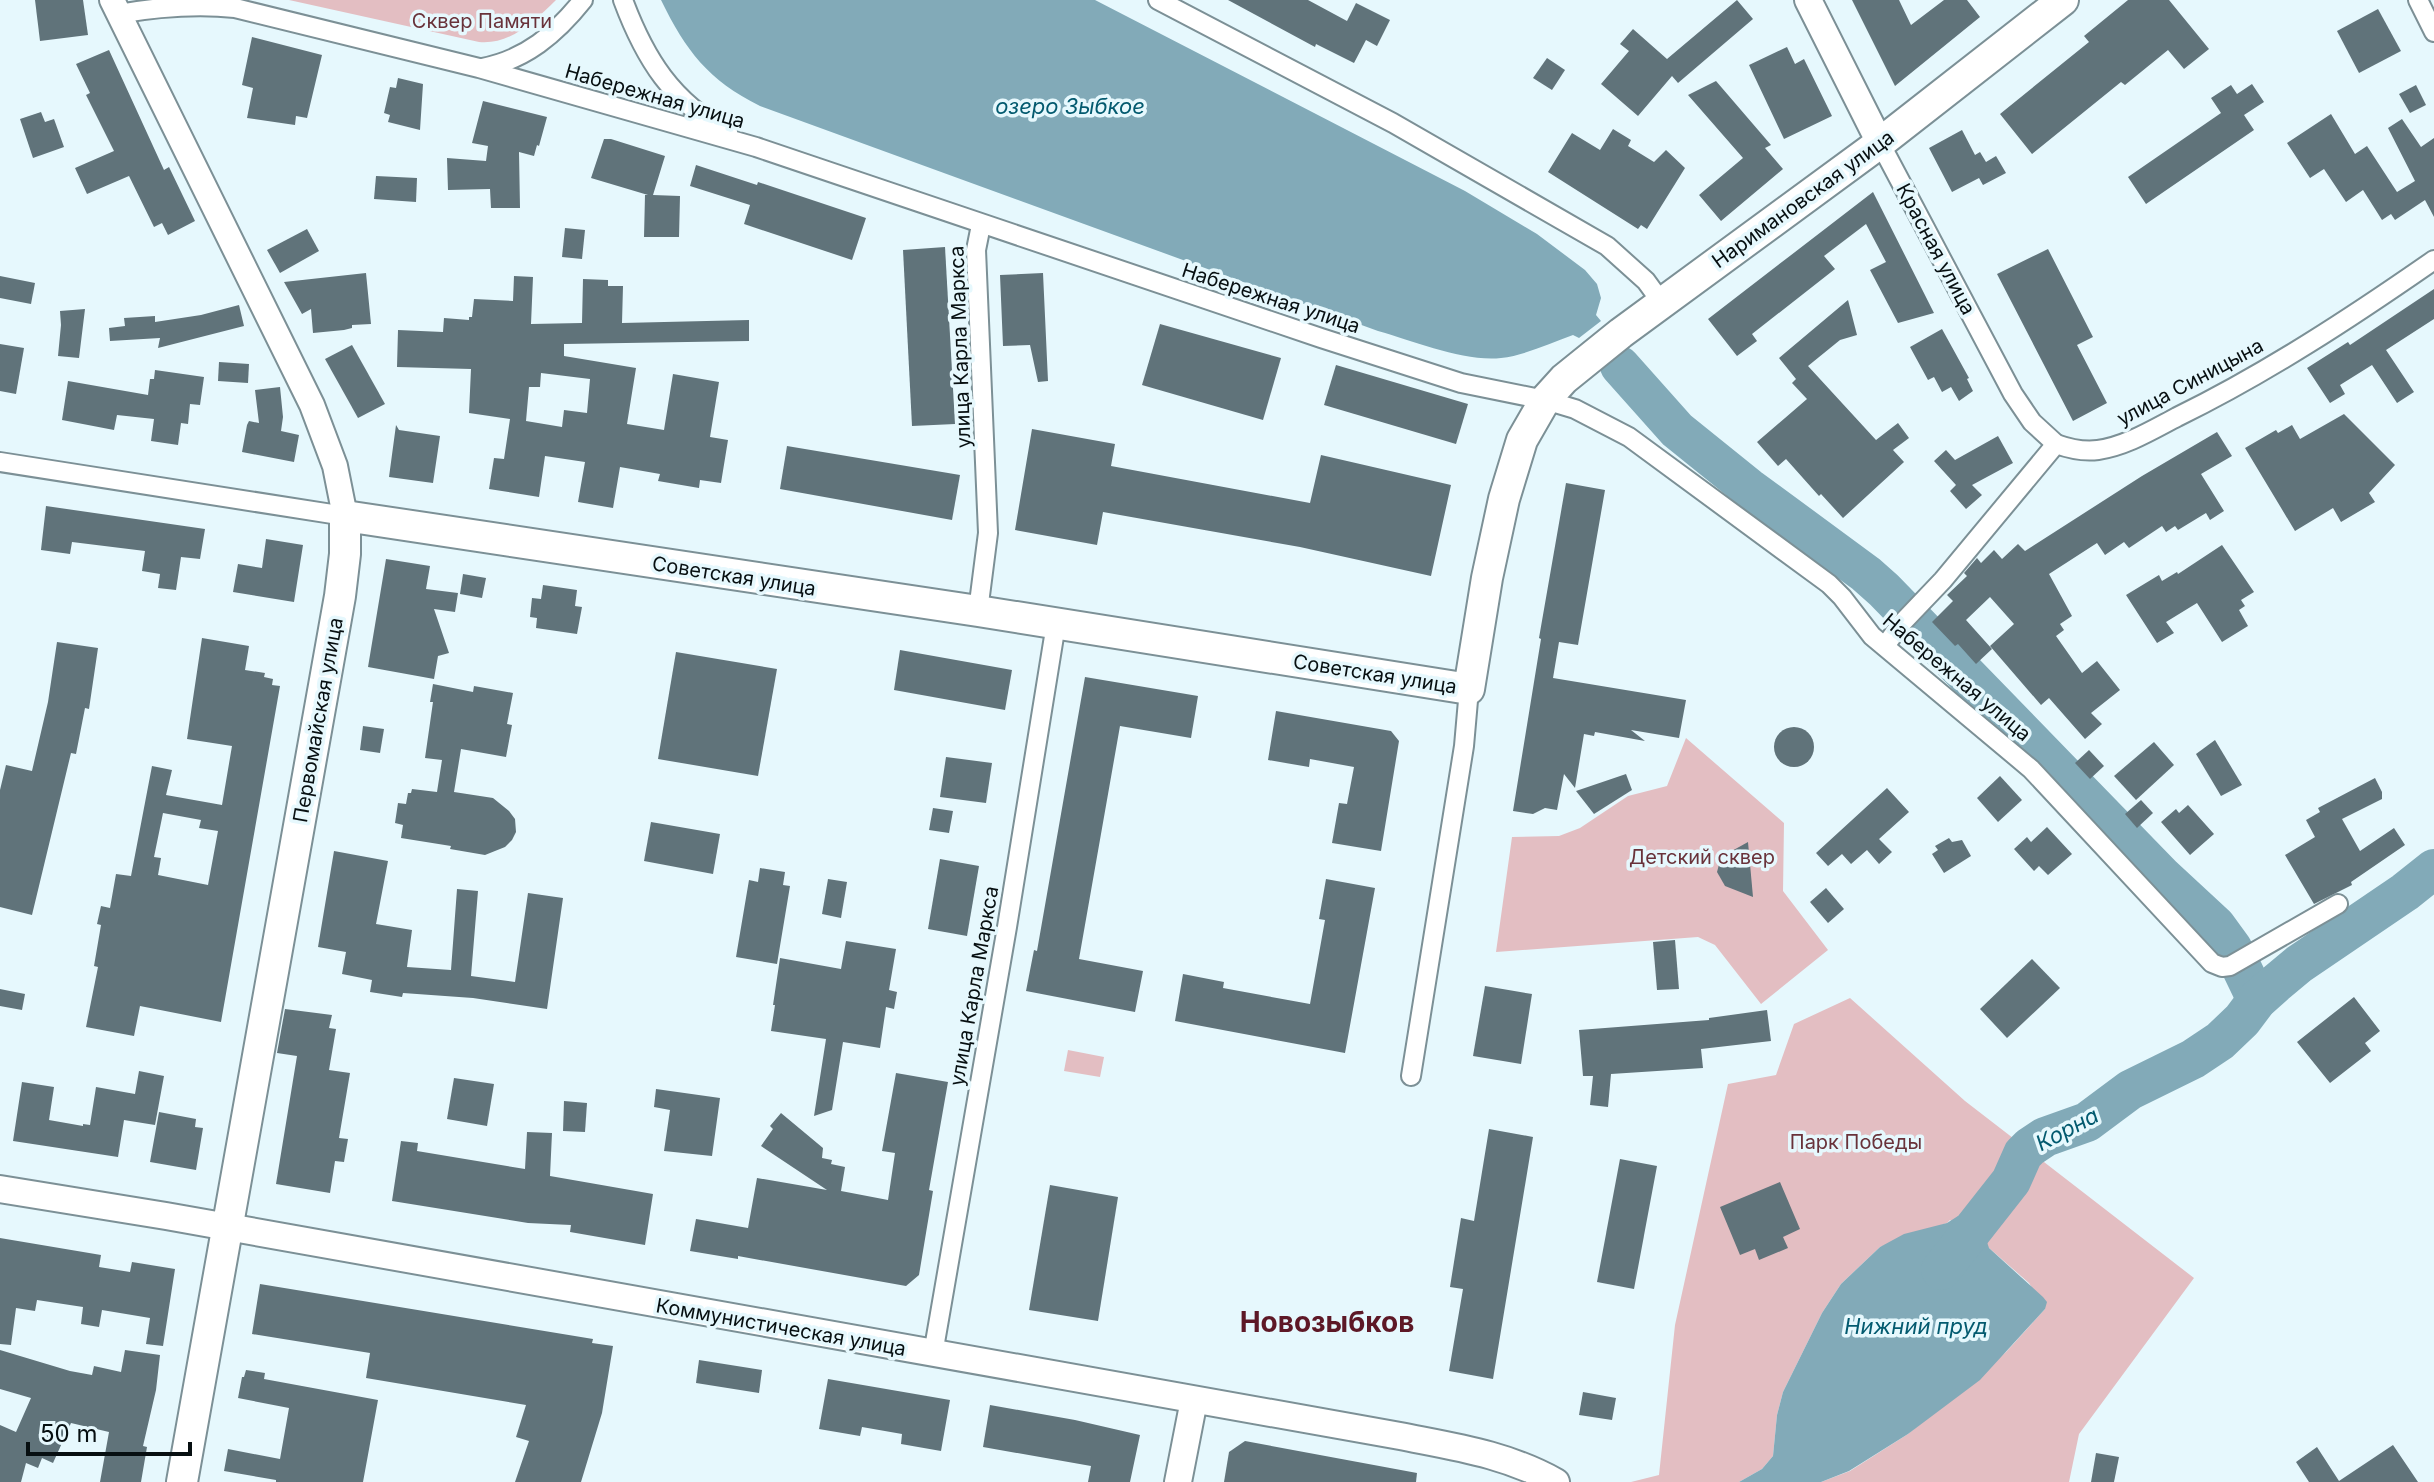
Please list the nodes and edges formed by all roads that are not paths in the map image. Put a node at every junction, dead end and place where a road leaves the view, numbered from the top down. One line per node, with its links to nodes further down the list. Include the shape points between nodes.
1 (583, 0): 9 (street, via 528,52)
2 (623, 0): 11 (street, via 645,51 674,93 706,119)
3 (1158, 0): 14 (street, via 1393,123 1607,246)
4 (1808, 0): 10 (main road, Красная улица)
5 (2063, 0): 10 (main road, Наримановская улица)
6 (2418, 0): 8 (street)
7 (115, 7): 9 (street, Набережная улица, via 235,8); 18 (street, Первомайская улица, via 312,405 335,466)
8 (2434, 32)
9 (479, 68): 11 (street, Набережная улица)
10 (1880, 143): 14 (main road, Наримановская улица); 16 (street, Красная улица, via 2013,394)
11 (756, 147): 12 (street, Набережная улица)
12 (981, 225): 15 (street, Набережная улица, via 1461,383); 19 (street, улица Карла Маркса, via 976,250 988,533)
13 (2434, 260): 16 (street, улица Синицына, via 2231,390 2134,439 2085,451)
14 (1662, 303): 15 (main road, Наримановская улица, via 1580,365)
15 (1545, 400): 21 (street, Набережная улица, via 1602,421 1646,449 1829,584); 22 (main road, Наримановская улица, via 1522,440 1507,488)
16 (2056, 444): 21 (street)
17 (0, 462): 18 (street, Советская улица)
18 (345, 516): 19 (main road, Советская улица); 26 (main road, Первомайская улица, via 340,596)
19 (978, 611): 20 (main road, Советская улица)
20 (1056, 624): 22 (main road, Советская улица); 27 (street, улица Карла Маркса)
21 (1885, 646): 23 (street, Набережная улица, via 2031,769 2212,963 2230,966)
22 (1469, 689): 24 (street)
23 (2338, 904)
24 (1411, 1076)
25 (0, 1189): 26 (main road, Коммунистическая улица)
26 (226, 1228): 27 (main road, Коммунистическая улица); 29 (main road, Первомайская улица)
27 (933, 1354): 28 (main road, Коммунистическая улица)
28 (1194, 1400): 30 (main road); 31 (main road, Коммунистическая улица, via 1480,1452)
29 (182, 1482)
30 (1178, 1482)
31 (1556, 1482)

